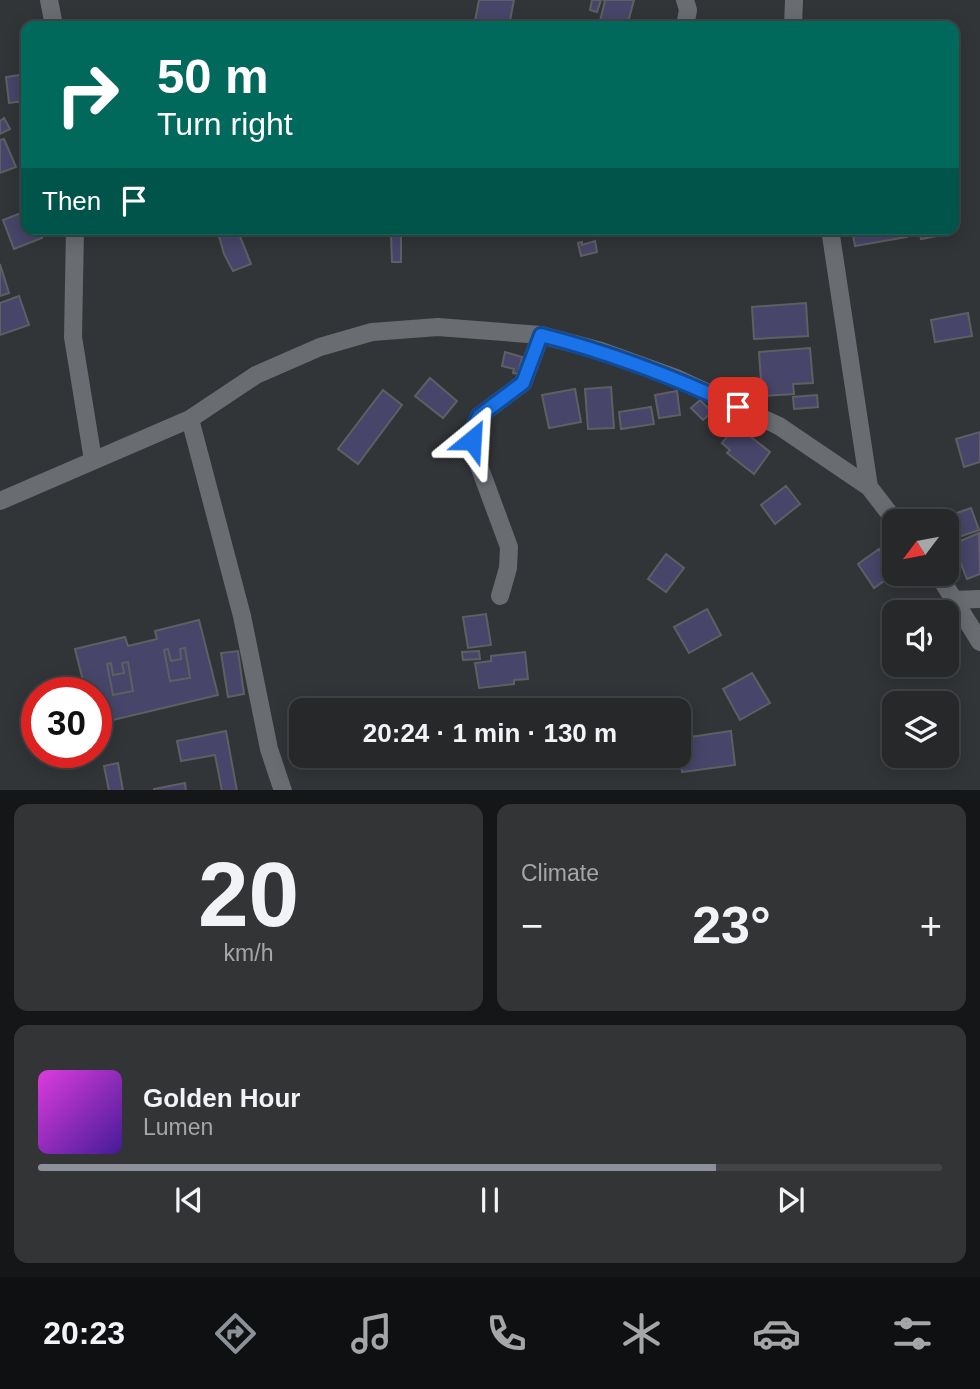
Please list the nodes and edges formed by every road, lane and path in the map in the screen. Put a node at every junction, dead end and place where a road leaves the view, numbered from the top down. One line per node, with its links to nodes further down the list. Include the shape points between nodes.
1 (50, 0): 4 (street)
2 (685, 0): 5 (street)
3 (794, 0): 6 (street)
4 (53, 21)
5 (685, 21)
6 (793, 21)
7 (75, 235): 11 (street, via 73,337)
8 (831, 235): 12 (street)
9 (541, 335): 10 (street, via 438,327 372,332 320,347 256,374); 12 (street, via 601,351 687,383 779,426); 16 (street, via 523,383 479,416 473,429 475,455 509,547)
10 (190, 419): 11 (street); 22 (street, via 242,616 269,749)
11 (93, 460): 13 (street)
12 (869, 487): 14 (street)
13 (0, 501)
14 (886, 509)
15 (945, 586): 17 (street)
16 (500, 596)
17 (953, 600)
18 (959, 600): 19 (street)
19 (980, 600)
20 (959, 609): 21 (street)
21 (980, 642)
22 (284, 790)

